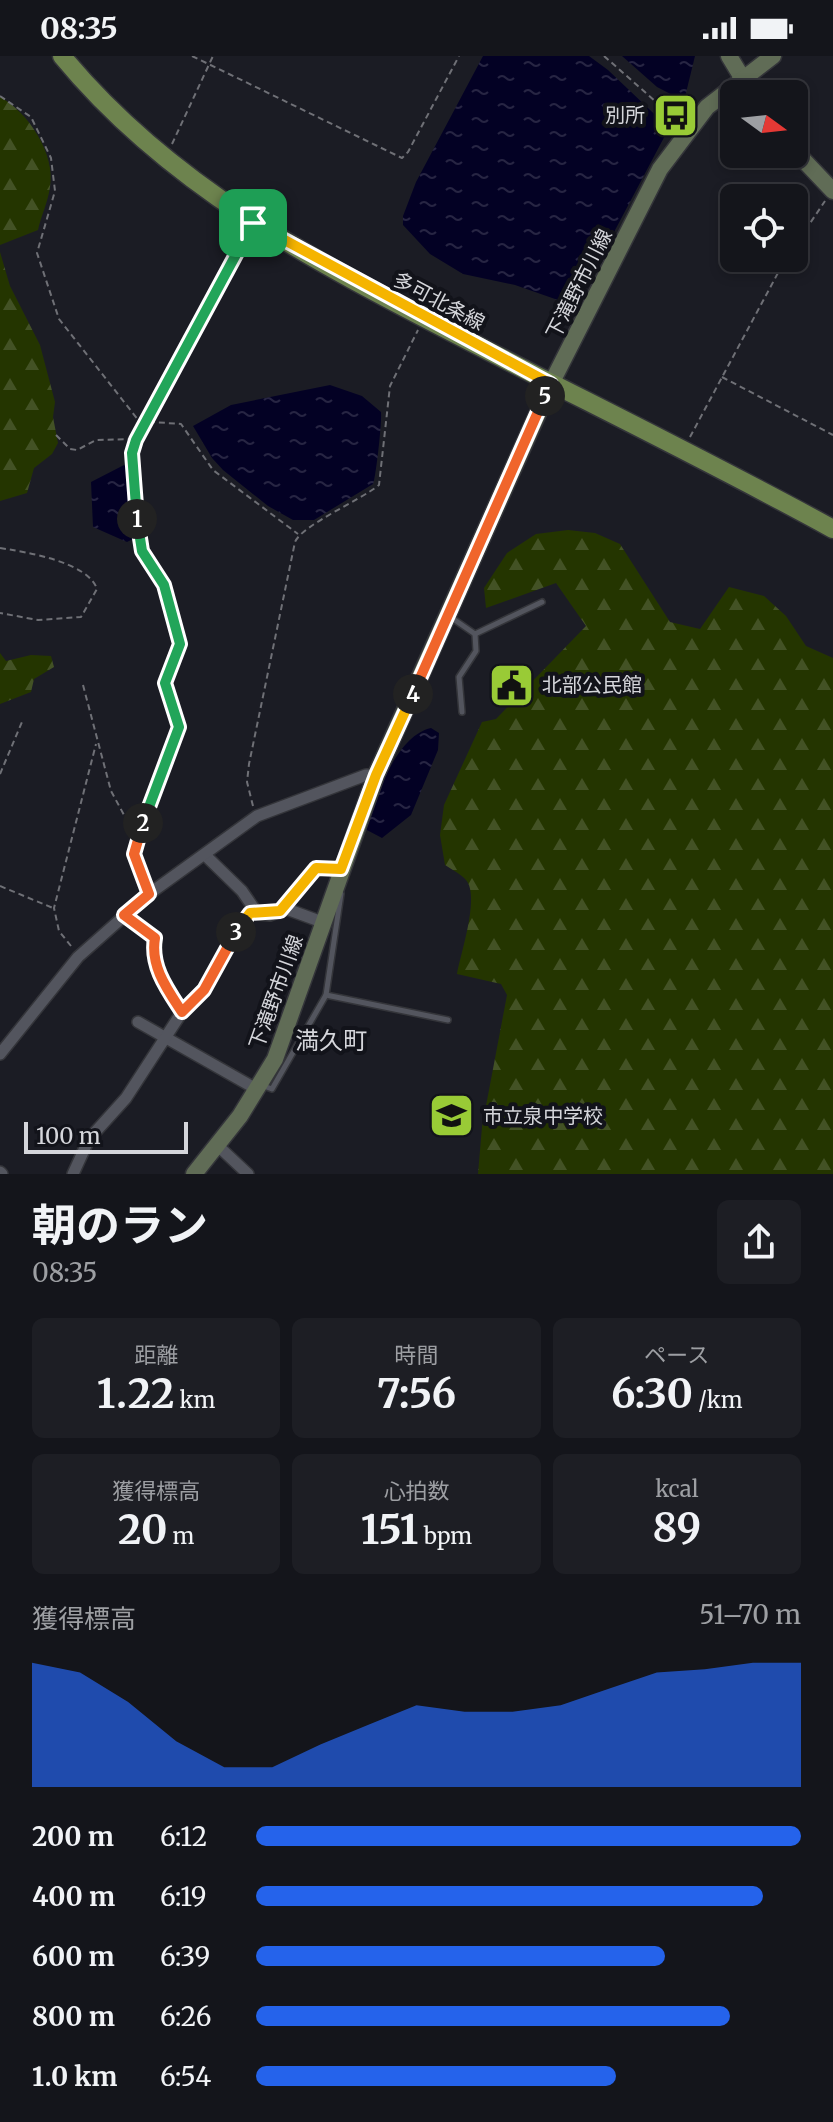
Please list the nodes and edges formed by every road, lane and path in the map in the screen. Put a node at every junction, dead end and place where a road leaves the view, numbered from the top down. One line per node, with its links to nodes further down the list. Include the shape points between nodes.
1 (62, 56): 12 (main road, 多可北条線)
2 (192, 56): 8 (path)
3 (213, 56): 8 (path)
4 (459, 56): 8 (path, via 402,158)
5 (604, 56): 11 (path)
6 (729, 56): 9 (main road)
7 (773, 56): 9 (main road, 下滝野市川線)
8 (209, 64): 12 (path)
9 (741, 79): 11 (main road, 下滝野市川線)
10 (0, 96): 21 (path, via 31,117 51,158 55,191 37,253 59,319 139,421)
11 (687, 129): 20 (main road, 下滝野市川線, via 660,169)
12 (164, 160): 15 (main road, 多可北条線)
13 (808, 165): 14 (main road)
14 (833, 191): 16 (path)
15 (253, 223): 18 (main road, 多可北条線); 21 (path)
16 (808, 227)
17 (778, 272): 19 (path)
18 (426, 319): 20 (main road, 多可北条線); 27 (path, via 390,386 379,485)
19 (722, 377): 23 (path); 25 (path)
20 (551, 384): 25 (main road, 多可北条線); 31 (main road, 下滝野市川線)
21 (146, 423): 24 (path); 27 (path, via 181,424 213,470)
22 (56, 435): 24 (path, via 77,450 96,440)
23 (833, 435)
24 (136, 440): 40 (path, via 132,453 139,543 164,585 180,644 165,683 179,727)
25 (682, 452): 26 (main road, 多可北条線)
26 (833, 529)
27 (298, 534): 39 (path, via 248,773)
28 (0, 548): 30 (path, via 84,573 97,589 81,617 38,620)
29 (542, 602): 32 (lane)
30 (0, 613)
31 (449, 615): 32 (lane); 38 (main road, 下滝野市川線)
32 (475, 634): 34 (lane, via 476,651 459,677)
33 (83, 685): 36 (path)
34 (462, 712)
35 (22, 722): 37 (path)
36 (96, 744): 40 (path, via 117,806); 45 (path)
37 (0, 774)
38 (376, 775): 39 (street); 42 (main road, 下滝野市川線)
39 (257, 816): 41 (street)
40 (137, 838): 44 (path, via 136,863)
41 (205, 855): 44 (street); 47 (street)
42 (338, 876): 46 (street, via 316,868); 49 (main road, 下滝野市川線); 51 (lane, via 341,893)
43 (0, 886): 45 (path)
44 (149, 894): 48 (street)
45 (54, 908): 50 (path, via 59,931)
46 (284, 908): 47 (street, via 270,915); 49 (street)
47 (257, 913): 52 (street, via 241,922 204,990)
48 (124, 915): 50 (street); 52 (street, via 155,938 155,967)
49 (322, 922): 57 (main road, 下滝野市川線, via 285,1036)
50 (78, 957): 56 (street)
51 (326, 995): 53 (lane); 57 (lane, via 272,1089)
52 (182, 1012): 55 (street)
53 (448, 1020)
54 (138, 1022): 55 (street)
55 (165, 1038): 57 (street); 59 (street, via 126,1098 89,1139)
56 (0, 1054)
57 (259, 1088): 58 (main road, 下滝野市川線)
58 (216, 1144): 60 (main road, 下滝野市川線); 61 (street)
59 (73, 1174)
60 (194, 1174)
61 (248, 1174)

